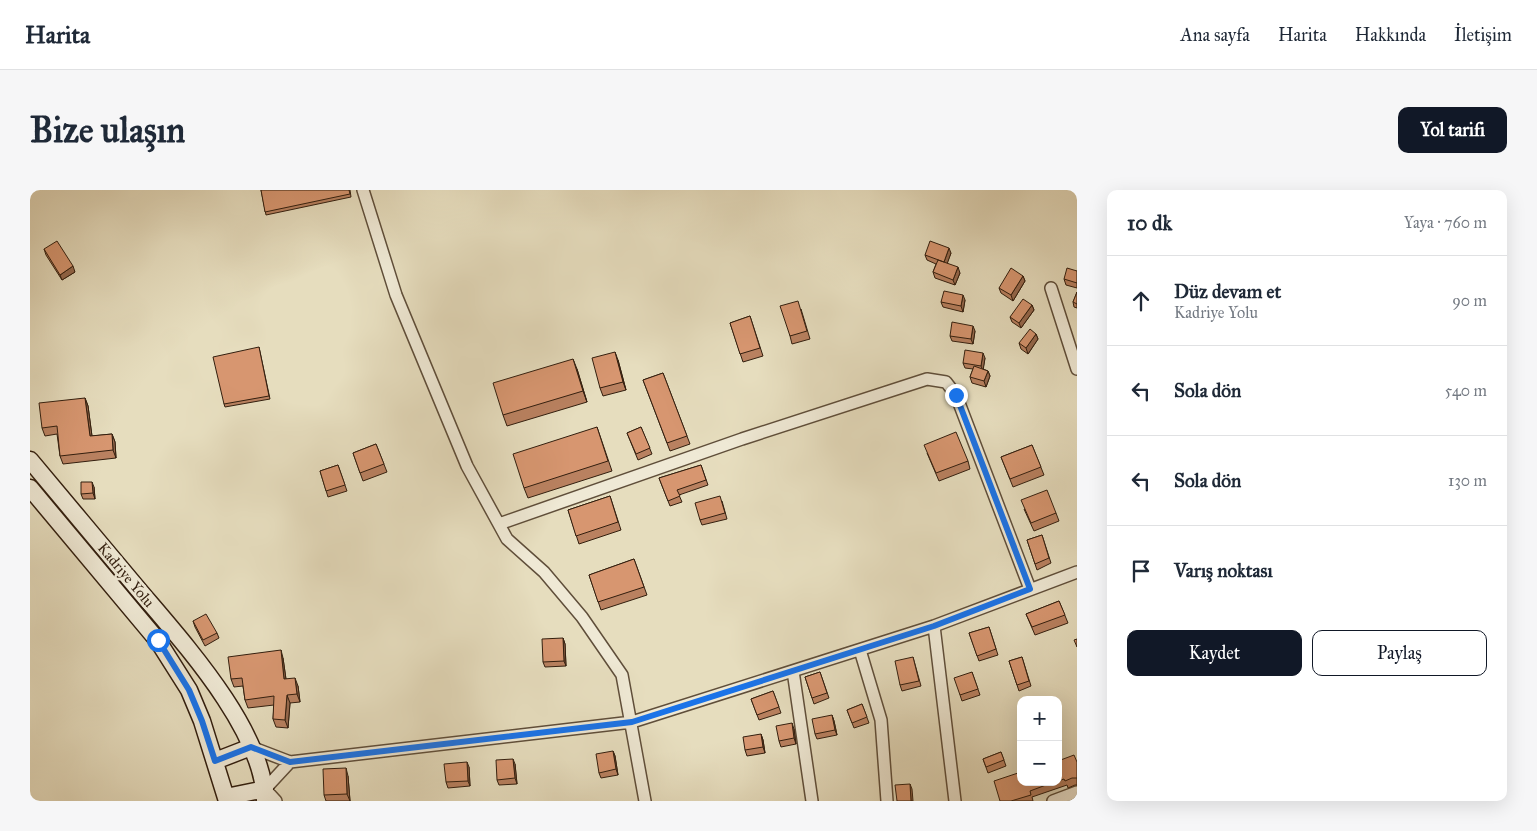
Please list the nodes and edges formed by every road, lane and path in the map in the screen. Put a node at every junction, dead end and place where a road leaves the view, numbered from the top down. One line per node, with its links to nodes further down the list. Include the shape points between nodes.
1 (363, 190): 6 (street, via 396,295 468,466)
2 (1051, 288): 3 (street)
3 (1077, 369)
4 (30, 460): 13 (main road, Kadriye Yolu, via 219,688)
5 (30, 488): 14 (main road, Kadriye Yolu, via 158,640 189,690)
6 (499, 524): 8 (street, via 742,439 927,379 946,382 956,395); 12 (street, via 507,539 544,572 582,617 622,675)
7 (1077, 572): 8 (street)
8 (1030, 589): 9 (street)
9 (934, 626): 10 (street); 23 (street)
10 (860, 650): 11 (street); 22 (street, via 881,720)
11 (793, 671): 12 (street); 21 (street)
12 (632, 722): 15 (street); 20 (street)
13 (251, 747): 14 (main road); 15 (street); 17 (main road, Kadriye Yolu)
14 (215, 761): 18 (main road, Kadriye Yolu)
15 (290, 762): 17 (street)
16 (1077, 792): 24 (street)
17 (265, 795): 18 (main road); 19 (street)
18 (227, 799)
19 (276, 801)
20 (645, 801)
21 (812, 801)
22 (888, 801)
23 (955, 801)
24 (1053, 801)

